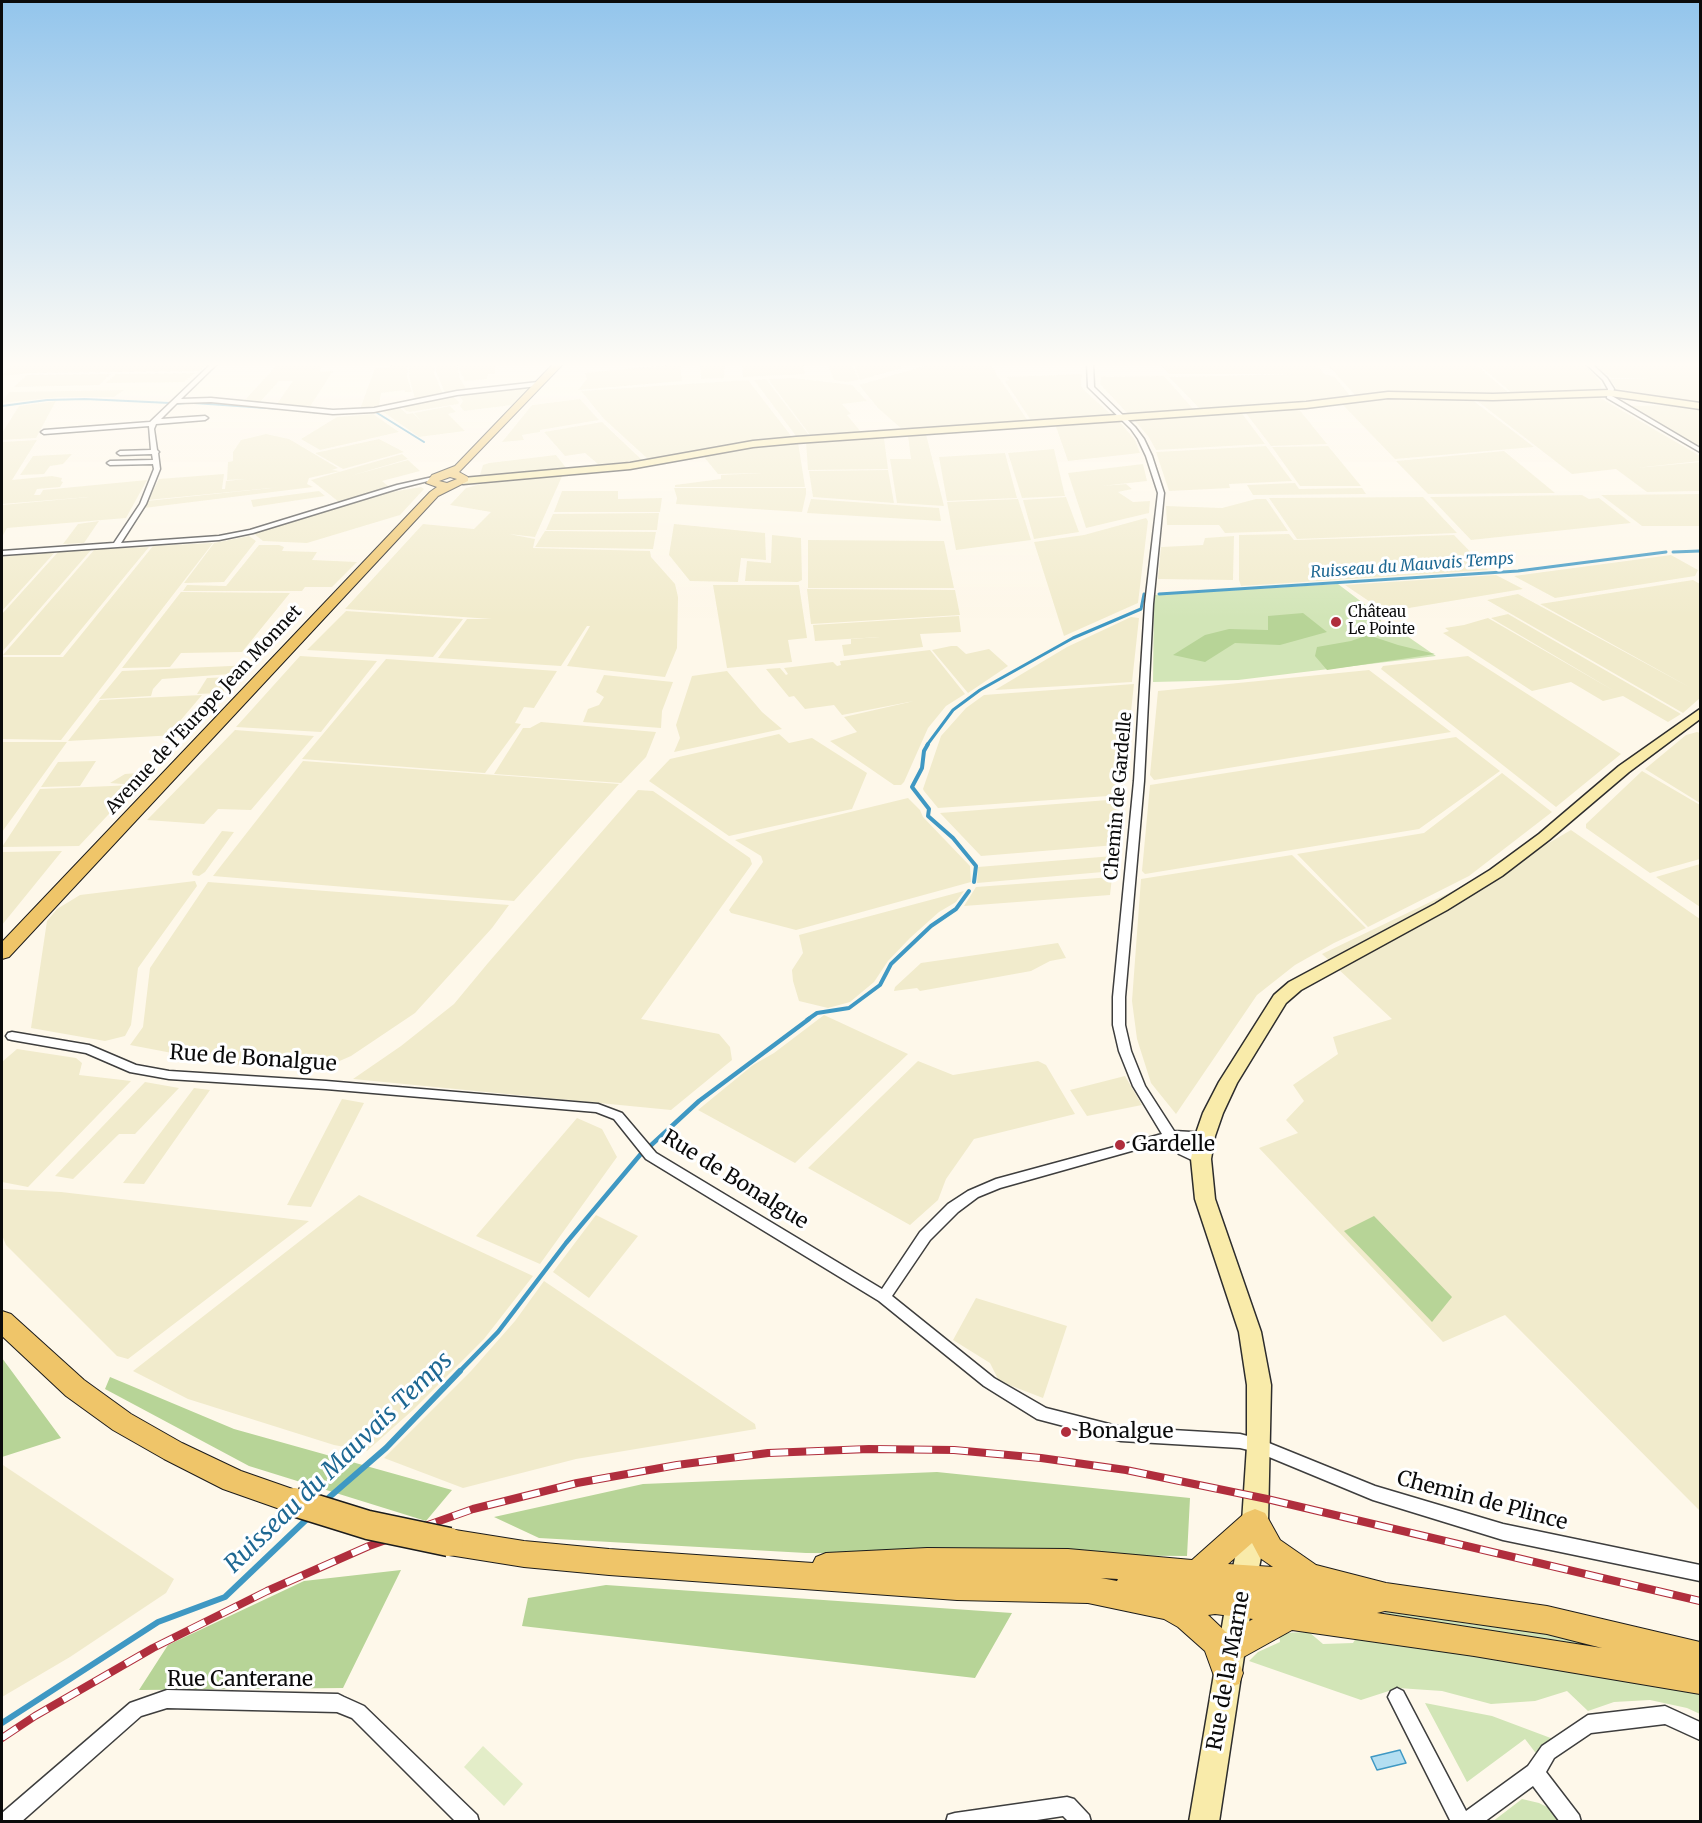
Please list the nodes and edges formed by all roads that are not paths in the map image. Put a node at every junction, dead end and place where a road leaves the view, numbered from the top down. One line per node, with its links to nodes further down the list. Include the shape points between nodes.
1 (156, 448): 5 (street)
2 (477, 448): 9 (main road, Avenue de l'Europe Jean Monnet)
3 (744, 448): 9 (street, via 630,466)
4 (1146, 448): 15 (street, Chemin de Gardelle, via 1161,493 1161,506 1152,567 1119,1025 1139,1086)
5 (156, 452): 6 (street); 7 (street)
6 (120, 453)
7 (157, 462): 8 (street); 10 (street, via 143,504)
8 (110, 463)
9 (447, 480): 10 (street, via 417,482 251,532 219,538); 13 (main road, Avenue de l'Europe Jean Monnet)
10 (117, 544): 11 (street)
11 (2, 553)
12 (1701, 713): 16 (street, Rue de la Marne, via 1624,769 1496,873 1441,907 1312,975 1280,999 1228,1082)
13 (2, 953)
14 (12, 1036): 18 (street, Rue de Bonalgue, via 89,1049 134,1069 169,1075 598,1108 618,1116 651,1156)
15 (1170, 1136): 16 (street); 17 (street, Chemin de Gardelle, via 1183,1150); 18 (street, via 996,1184 973,1194 925,1236)
16 (1205, 1136): 17 (street, Rue de la Marne)
17 (1201, 1159): 20 (street, Rue de la Marne, via 1205,1199 1250,1332 1259,1385)
18 (884, 1297): 20 (street, Rue de Bonalgue, via 989,1382 1042,1414 1121,1434 1230,1439)
19 (2, 1321): 22 (main road, bridge, via 75,1388 122,1422 173,1451 294,1503 368,1525 524,1554)
20 (1259, 1446): 21 (street, Rue de la Marne); 23 (street, Chemin de Plince, via 1373,1493 1503,1532)
21 (1255, 1522): 24 (main road); 25 (main road, via 1270,1549); 27 (street, Rue de la Marne)
22 (752, 1570): 24 (main road, via 927,1561 1068,1562); 26 (main road, via 957,1586)
23 (1701, 1573)
24 (1197, 1574): 27 (main road)
25 (1309, 1577): 27 (main road); 28 (main road)
26 (1088, 1588): 27 (main road); 29 (main road)
27 (1242, 1592): 28 (main road, via 1352,1604); 29 (main road); 30 (main road, via 1262,1606); 32 (street, Rue de la Marne)
28 (1386, 1597): 31 (main road, via 1547,1620)
29 (1169, 1606): 32 (main road, via 1204,1628)
30 (1289, 1616): 32 (main road); 33 (main road, via 1474,1641)
31 (1701, 1658)
32 (1230, 1660): 41 (street, Rue de la Marne)
33 (1701, 1679)
34 (1397, 1697): 42 (street)
35 (1701, 1731): 36 (street, via 1665,1715 1588,1724 1548,1752)
36 (1535, 1773): 43 (street); 44 (street)
37 (6, 1821): 38 (street, Rue Canterane, via 136,1709 167,1699 338,1703 358,1712)
38 (470, 1821)
39 (955, 1821): 40 (street, via 1067,1806)
40 (1082, 1821)
41 (1204, 1821)
42 (1461, 1821)
43 (1467, 1821)
44 (1572, 1821)

